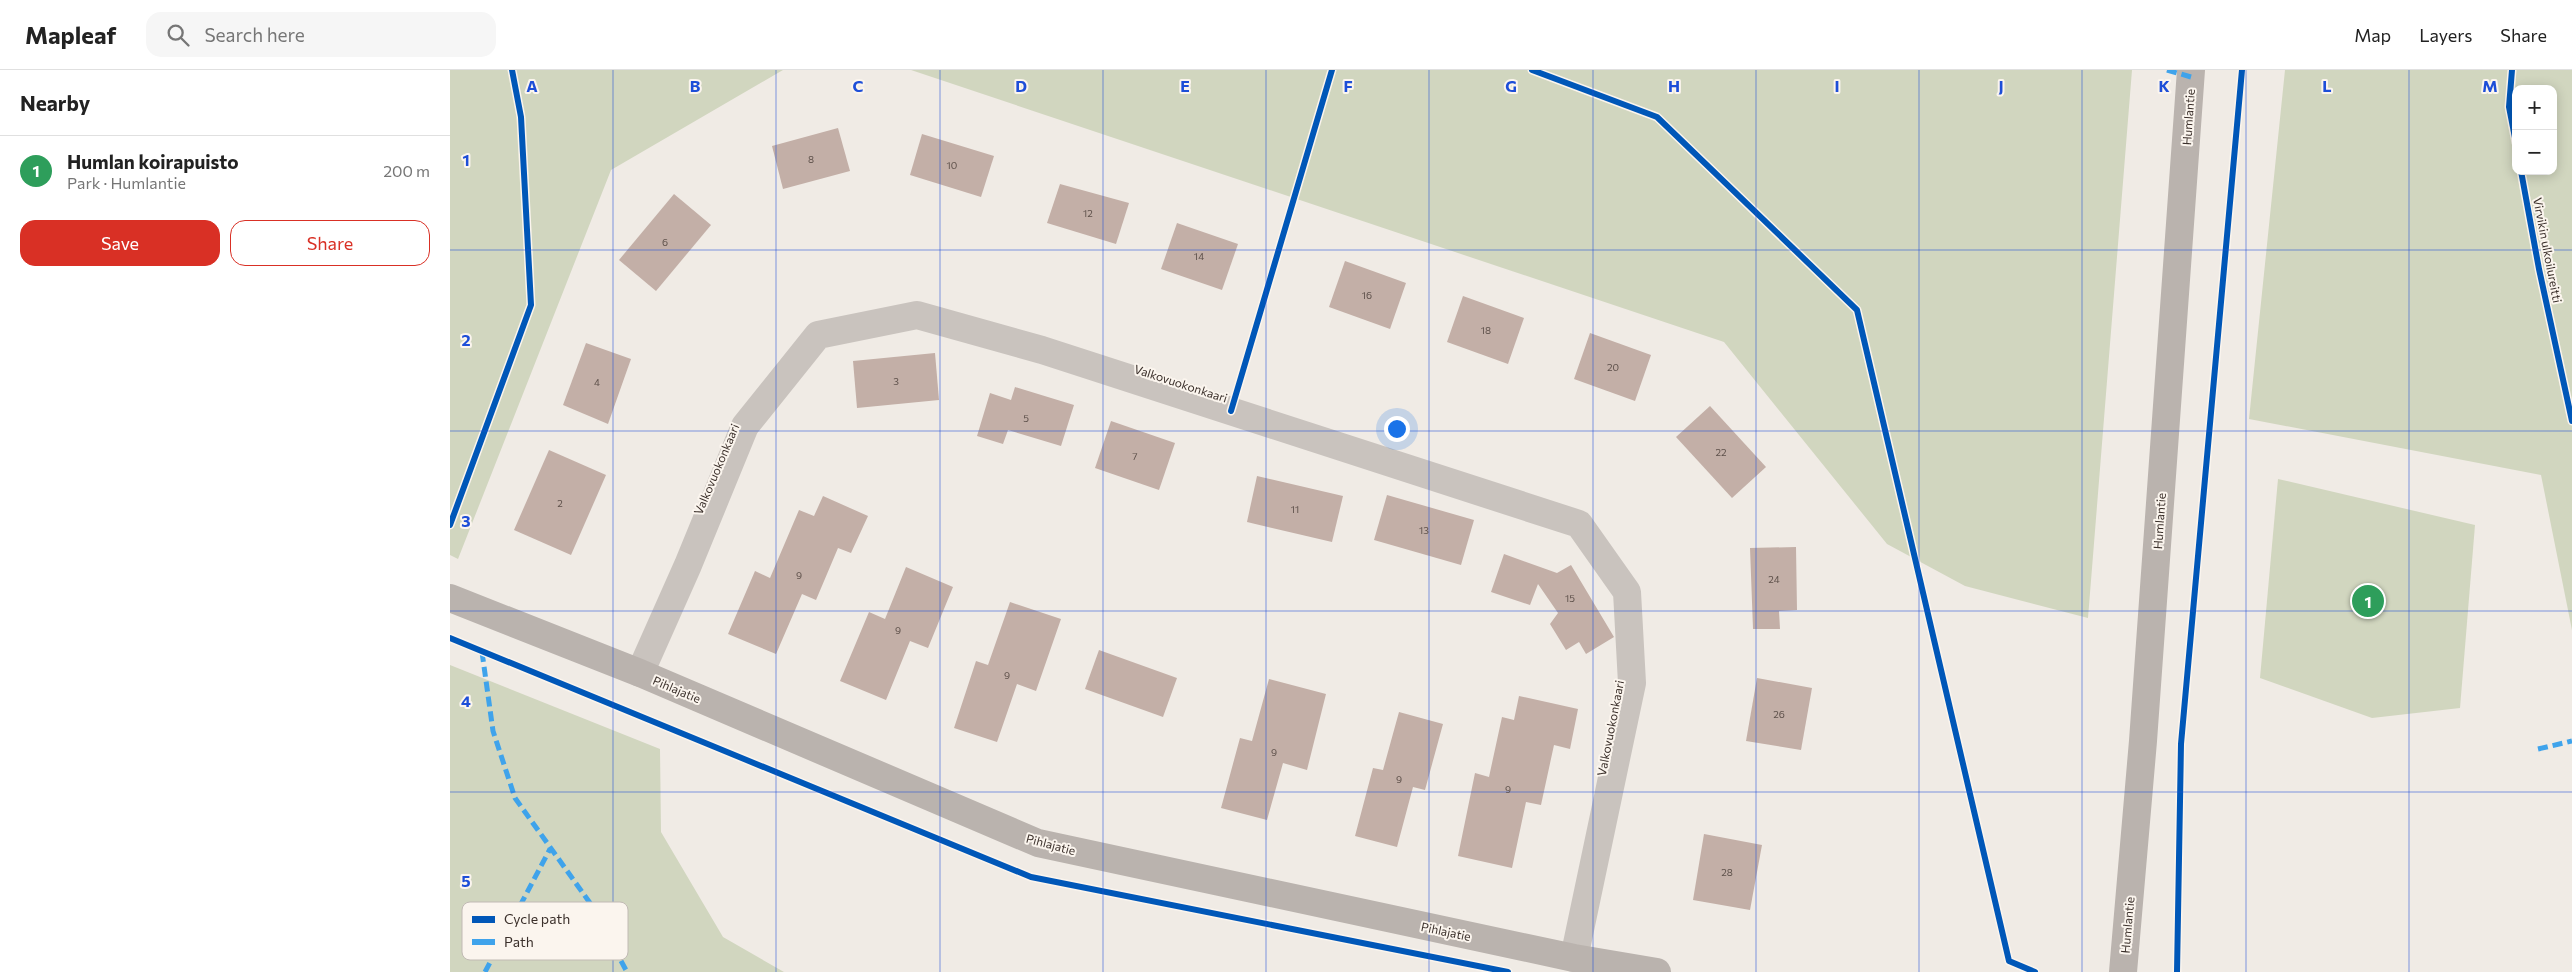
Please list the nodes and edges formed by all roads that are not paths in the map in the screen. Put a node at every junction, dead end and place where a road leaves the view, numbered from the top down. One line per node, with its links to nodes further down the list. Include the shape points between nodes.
1 (2191, 70): 6 (street, Humlantie, via 2143,741)
2 (450, 598): 3 (street, Pihlajatie)
3 (640, 673): 4 (street, Pihlajatie, via 1038,843); 4 (street, Valkovuokonkaari, via 745,426 818,335 917,315 1042,350 1579,524 1627,592 1632,683)
4 (1574, 958): 5 (street, Pihlajatie)
5 (1657, 972)
6 (2123, 972)

